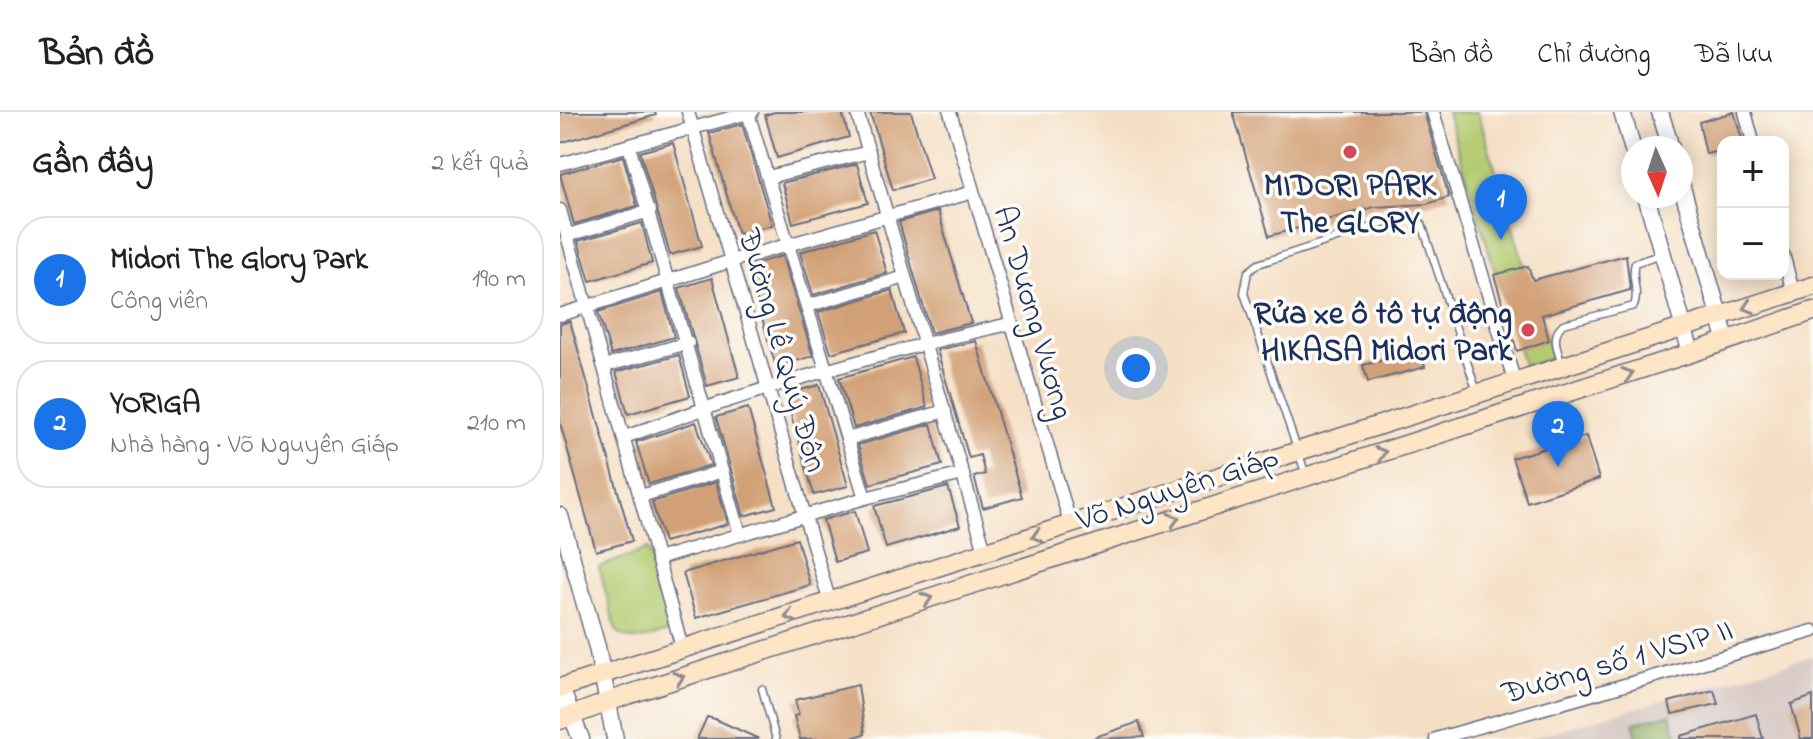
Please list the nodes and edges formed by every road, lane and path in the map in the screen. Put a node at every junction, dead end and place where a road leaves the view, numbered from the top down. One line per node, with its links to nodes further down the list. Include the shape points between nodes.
1 (688, 112): 9 (street, Đường Lê Quý Đôn)
2 (750, 112): 9 (street); 16 (street)
3 (857, 112): 14 (street)
4 (950, 112): 17 (street, An Dương Vương)
5 (1433, 112): 46 (street)
6 (1622, 112): 10 (street)
7 (1660, 112): 11 (street)
8 (1745, 112): 12 (street)
9 (693, 126): 13 (street); 26 (street, Đường Lê Quý Đôn)
10 (1629, 136)
11 (1667, 136)
12 (1751, 136)
13 (629, 146): 15 (street); 21 (street)
14 (869, 152): 16 (street); 22 (street)
15 (560, 164)
16 (768, 177): 24 (street)
17 (973, 192): 22 (street); 37 (street, An Dương Vương)
18 (1649, 208): 25 (street)
19 (1688, 208): 36 (street)
20 (560, 210): 23 (street)
21 (650, 211): 23 (street); 29 (street)
22 (887, 217): 24 (street); 27 (street)
23 (568, 235): 33 (street)
24 (788, 245): 26 (street); 32 (street)
25 (1662, 254): 38 (street); 44 (lane, via 1635,263 1634,306 1557,330)
26 (731, 261): 29 (street); 47 (street, Đường Lê Quý Đôn)
27 (905, 277): 32 (street); 41 (street)
28 (1789, 277): 31 (street)
29 (670, 279): 33 (street); 40 (street)
30 (1813, 286): 31 (main road, Võ Nguyên Giáp)
31 (1793, 292): 36 (main road, Võ Nguyên Giáp, one-way to 36)
32 (807, 306): 45 (street)
33 (589, 307): 35 (street); 43 (street)
34 (1813, 311): 39 (main road, Võ Nguyên Giáp)
35 (560, 315)
36 (1719, 316): 38 (main road, Võ Nguyên Giáp); 39 (street)
37 (1009, 324): 41 (street); 61 (street, An Dương Vương)
38 (1683, 326): 42 (street); 44 (main road, Võ Nguyên Giáp)
39 (1726, 339): 42 (main road, Võ Nguyên Giáp)
40 (688, 343): 43 (street); 49 (street)
41 (922, 343): 45 (street); 50 (street)
42 (1691, 353): 56 (main road, Võ Nguyên Giáp, one-way to 42)
43 (605, 366): 51 (street)
44 (1562, 367): 46 (main road, Võ Nguyên Giáp)
45 (827, 372): 47 (street); 52 (street)
46 (1515, 383): 48 (main road, Võ Nguyên Giáp)
47 (767, 387): 49 (street); 59 (street, Đường Lê Quý Đôn)
48 (1478, 395): 53 (main road, Võ Nguyên Giáp); 53 (lane, via 1422,224 1416,218 1395,219 1258,264 1248,272 1244,293)
49 (705, 407): 51 (street); 54 (street)
50 (945, 411): 52 (street); 55 (street)
51 (625, 437): 57 (street)
52 (847, 439): 58 (street)
53 (1298, 453): 56 (lane); 61 (main road, Võ Nguyên Giáp)
54 (722, 471): 57 (street); 62 (street)
55 (963, 474): 58 (street); 63 (street)
56 (1306, 477): 71 (main road, Võ Nguyên Giáp, one-way to 56)
57 (641, 496): 64 (street)
58 (865, 498): 59 (street)
59 (804, 515): 62 (street); 65 (street, Đường Lê Quý Đôn)
60 (560, 516): 68 (street)
61 (1071, 526): 63 (main road, Võ Nguyên Giáp, one-way to 63)
62 (740, 534): 64 (street)
63 (985, 551): 65 (main road, Võ Nguyên Giáp)
64 (657, 559): 67 (street)
65 (830, 603): 67 (main road, Võ Nguyên Giáp, one-way to 67)
66 (1813, 631): 76 (street, Đường số 1 VSIP II)
67 (683, 651): 68 (main road, Võ Nguyên Giáp)
68 (601, 677): 69 (main road, Võ Nguyên Giáp); 71 (street)
69 (560, 687): 72 (street)
70 (762, 689): 75 (lane)
71 (605, 704): 72 (main road, Võ Nguyên Giáp); 74 (street)
72 (567, 717): 73 (street)
73 (581, 739)
74 (615, 739)
75 (776, 739)
76 (1436, 739)

